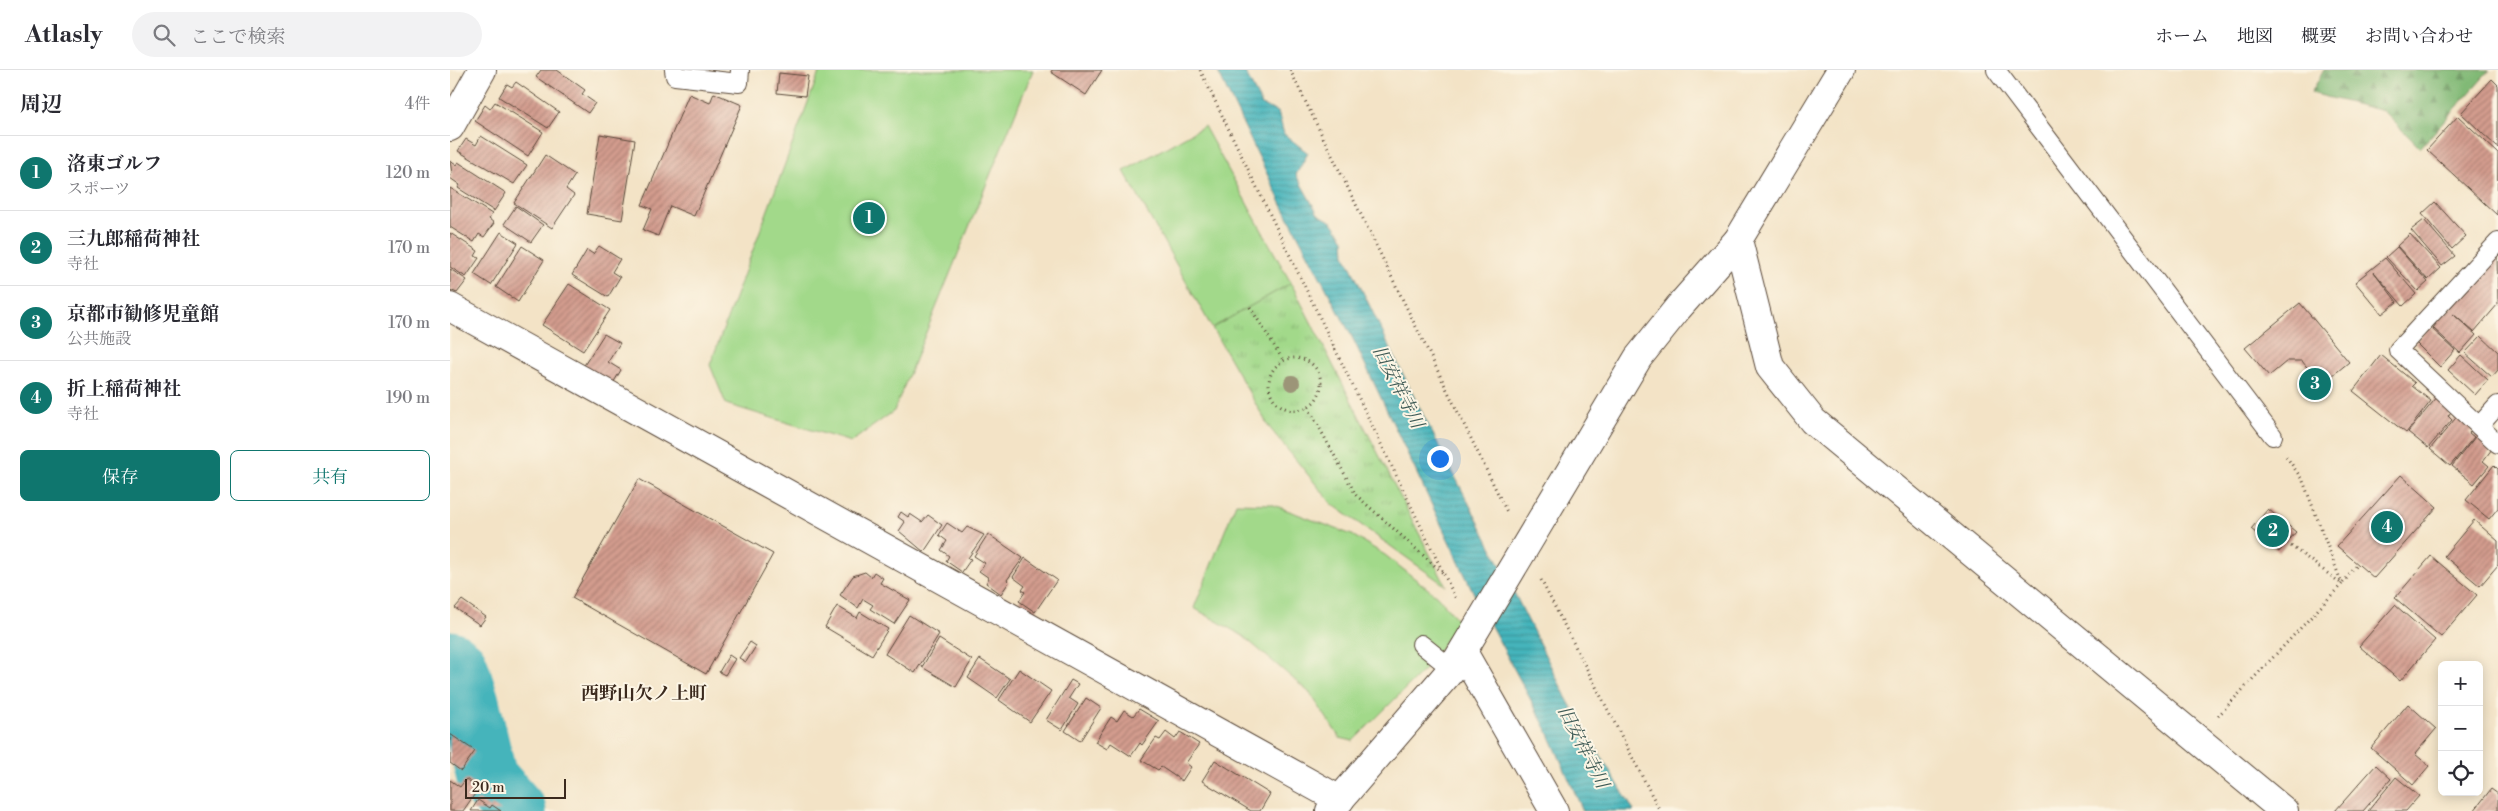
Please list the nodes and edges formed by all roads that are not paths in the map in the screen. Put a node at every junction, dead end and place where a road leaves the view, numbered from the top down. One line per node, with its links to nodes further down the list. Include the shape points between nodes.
1 (482, 70): 6 (street)
2 (674, 70): 3 (lane, via 675,76 739,83)
3 (740, 70)
4 (1841, 70): 8 (street)
5 (1996, 70): 13 (lane)
6 (457, 97): 7 (street)
7 (450, 127)
8 (1738, 240): 16 (street, via 1638,358); 19 (street, via 1770,367 1813,421)
9 (2498, 242): 12 (lane, via 2398,350)
10 (450, 307): 17 (street)
11 (2498, 405): 12 (lane)
12 (2479, 426): 14 (lane)
13 (2272, 436)
14 (2498, 444)
15 (1421, 644): 16 (lane)
16 (1467, 645): 17 (street); 18 (street)
17 (1334, 805)
18 (1554, 811)
19 (2284, 811)

